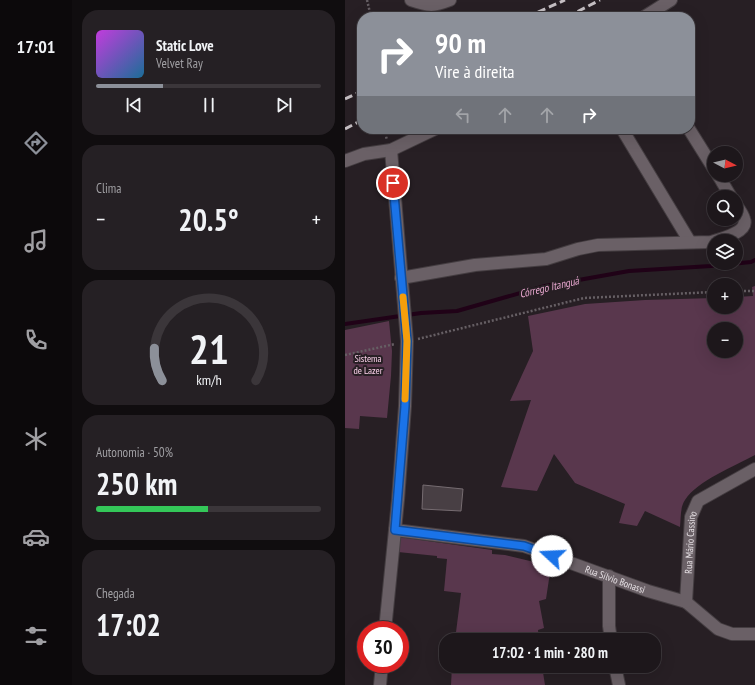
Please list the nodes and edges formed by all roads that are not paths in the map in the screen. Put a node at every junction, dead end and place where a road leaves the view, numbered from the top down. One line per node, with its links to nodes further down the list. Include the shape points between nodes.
1 (411, 0): 2 (street, via 428,6)
2 (450, 0)
3 (671, 0): 4 (street)
4 (652, 12)
5 (425, 134): 8 (street)
6 (625, 134): 12 (street)
7 (692, 134): 9 (street)
8 (391, 150): 10 (street, via 364,154); 13 (street)
9 (707, 158)
10 (345, 162)
11 (743, 216): 12 (street, via 743,228 725,237 711,242)
12 (690, 242): 13 (street, via 598,245 546,259 475,265)
13 (401, 278): 15 (street, via 407,341 405,406)
14 (755, 468): 17 (street, Rua Mário Cassino, via 698,501 691,517)
15 (395, 530): 16 (street, Rua Sílvio Bonassi, via 524,546); 18 (street)
16 (609, 576): 17 (street, Rua Sílvio Bonassi); 19 (street)
17 (685, 602): 20 (street, Rua Sílvio Bonassi, via 718,630 732,634)
18 (386, 621)
19 (610, 633)
20 (755, 634)
21 (381, 673): 23 (street)
22 (616, 673): 24 (street)
23 (380, 685)
24 (619, 685)

